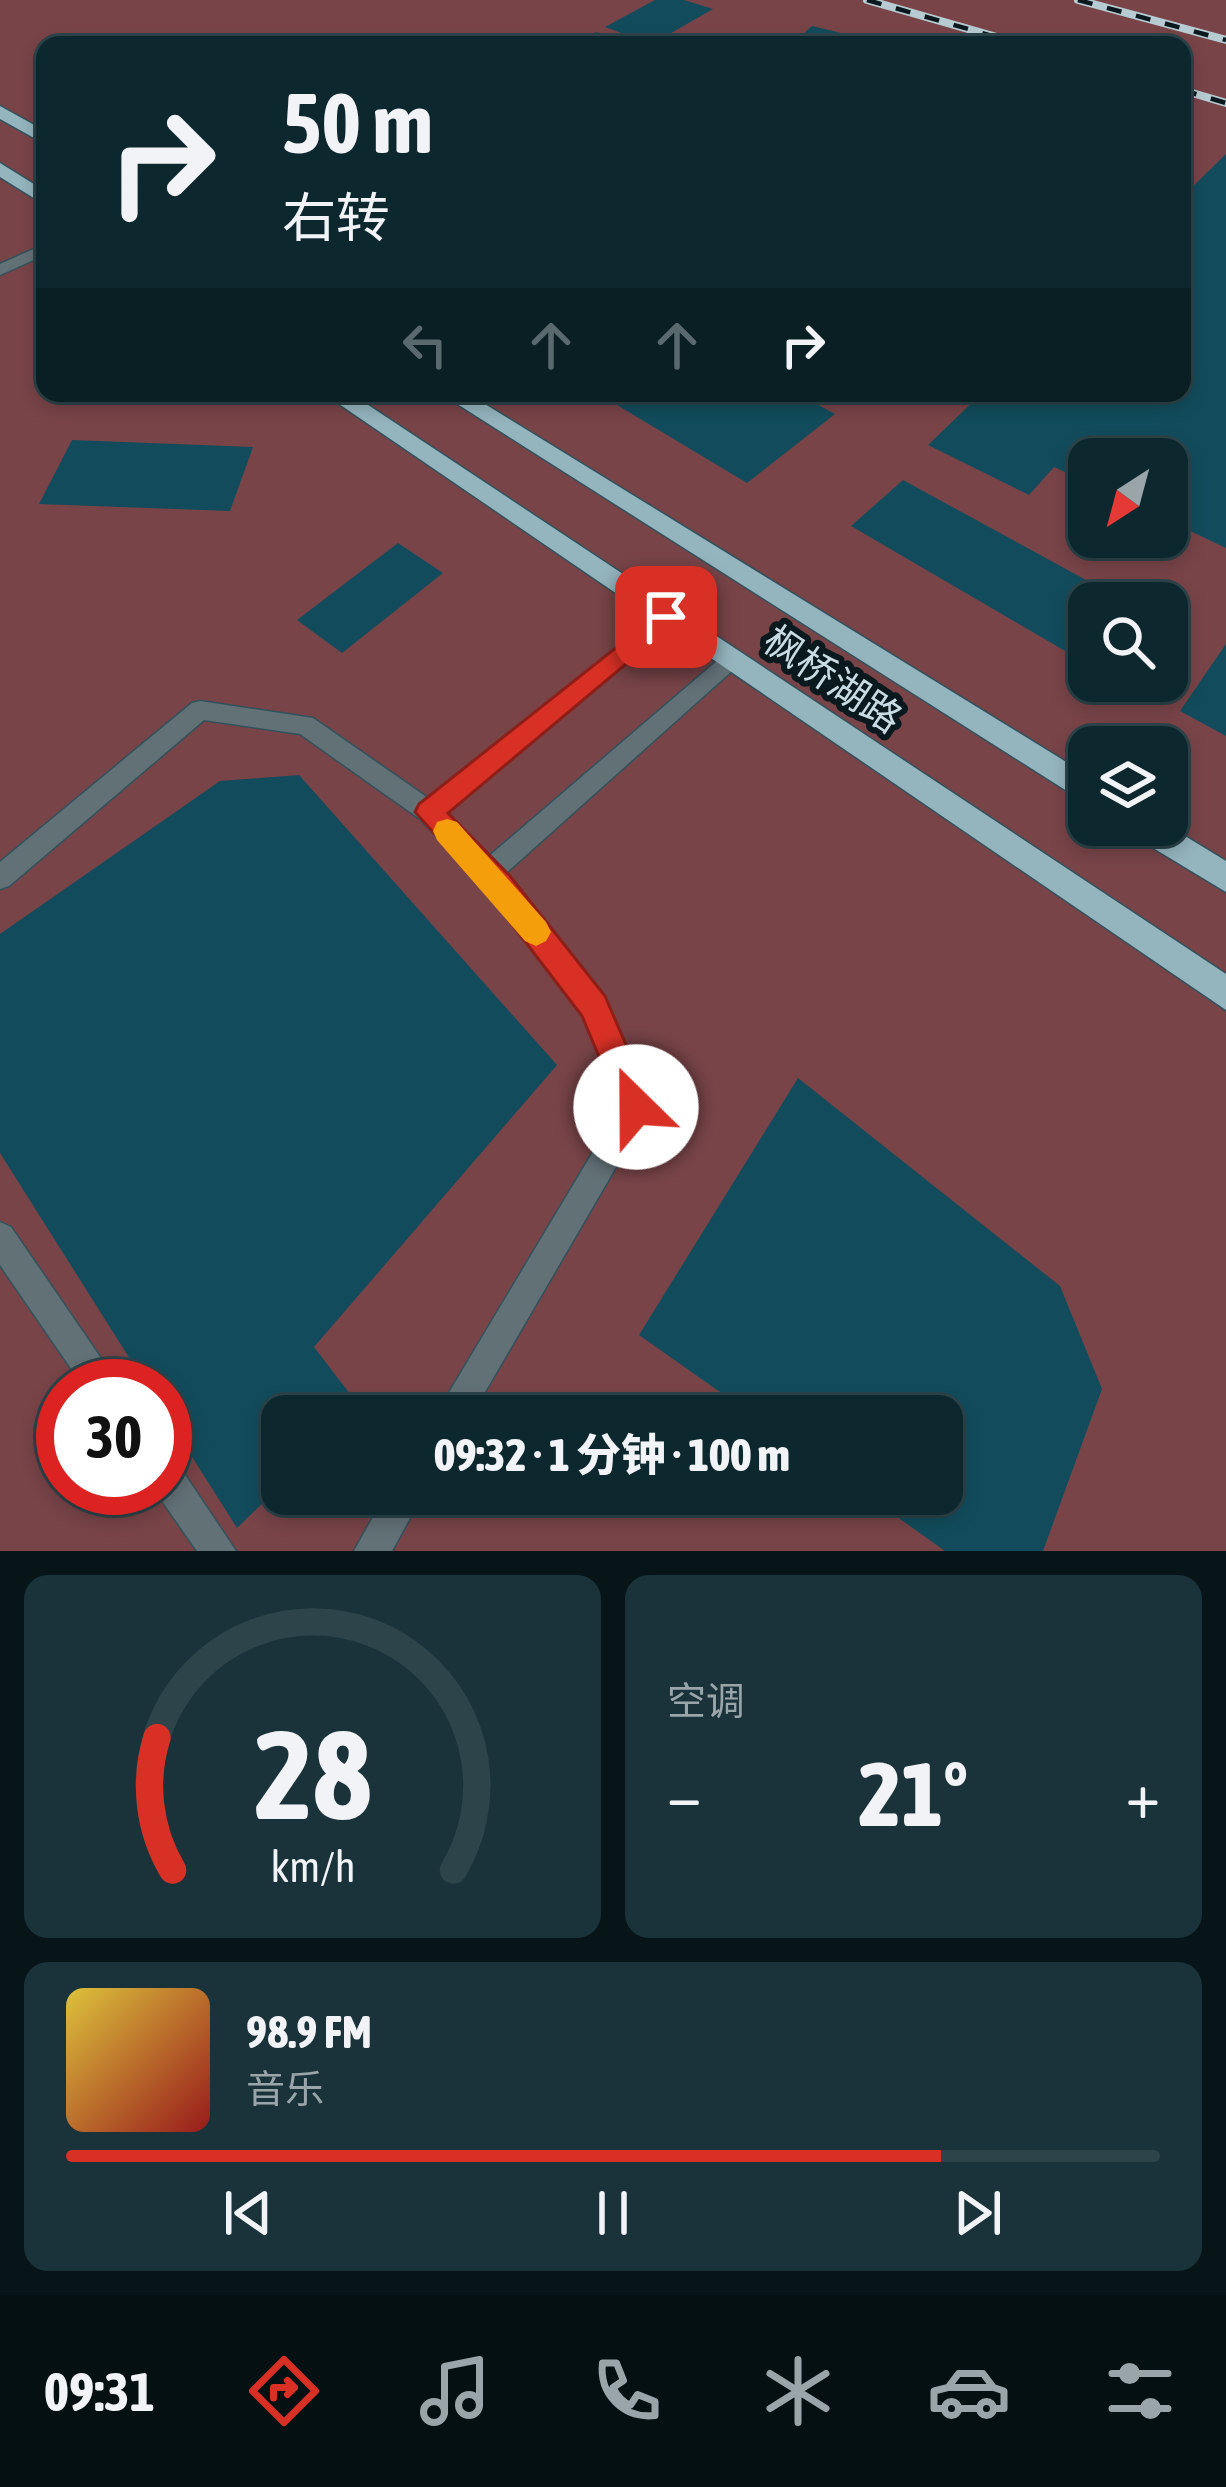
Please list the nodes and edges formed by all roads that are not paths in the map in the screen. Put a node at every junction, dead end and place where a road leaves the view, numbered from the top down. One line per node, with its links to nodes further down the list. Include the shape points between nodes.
1 (0, 111): 2 (main road)
2 (36, 133)
3 (0, 169): 4 (main road)
4 (36, 193)
5 (36, 253): 6 (street)
6 (0, 270)
7 (347, 402): 9 (main road, 枫桥湖路)
8 (465, 402): 11 (main road, 枫桥湖路)
9 (666, 617): 10 (main road, 枫桥湖路); 12 (street)
10 (732, 662): 16 (street, via 489,872); 17 (main road, 枫桥湖路)
11 (1068, 779)
12 (429, 812): 14 (street, via 305,725 200,710); 16 (street)
13 (1175, 846): 15 (main road)
14 (0, 878)
15 (1226, 878)
16 (499, 885): 20 (street, via 594,1006 636,1107)
17 (1226, 994)
18 (0, 1238): 19 (street)
19 (84, 1359)
20 (465, 1395)
21 (192, 1513): 23 (street)
22 (393, 1515): 24 (street)
23 (218, 1551)
24 (372, 1551)

